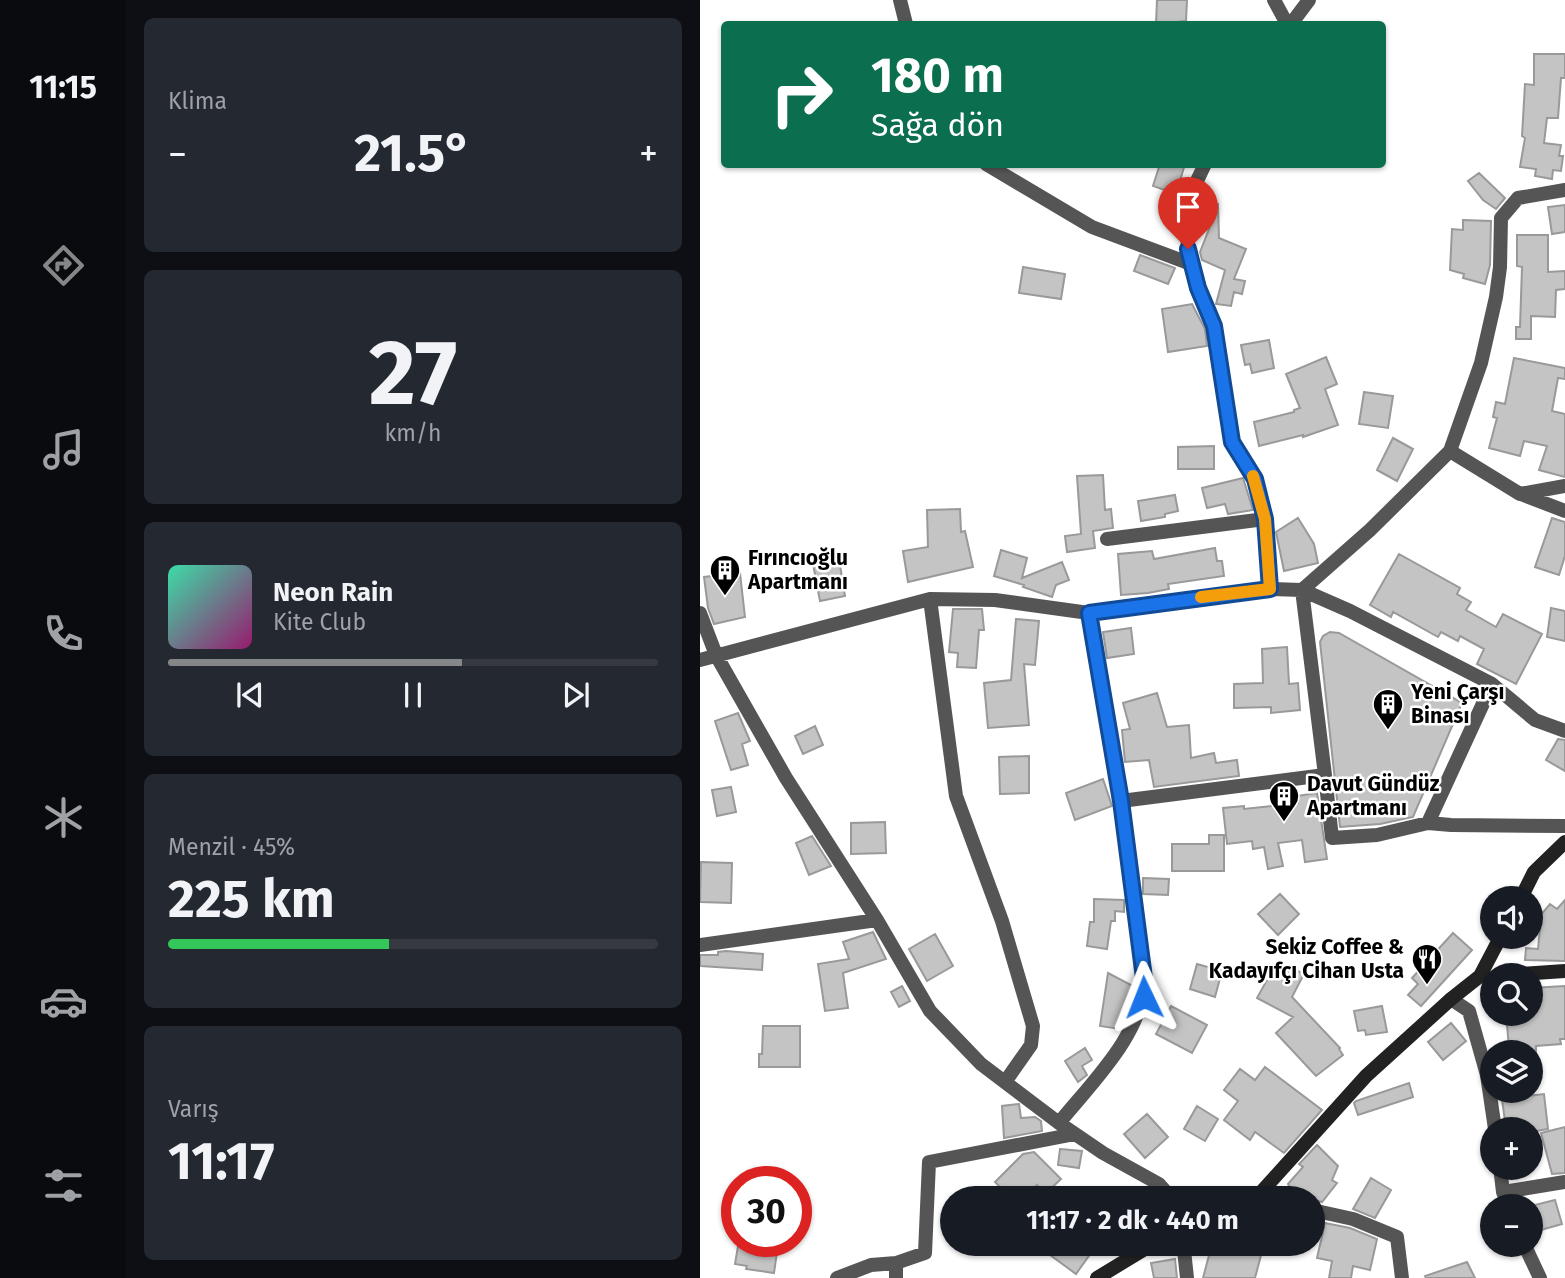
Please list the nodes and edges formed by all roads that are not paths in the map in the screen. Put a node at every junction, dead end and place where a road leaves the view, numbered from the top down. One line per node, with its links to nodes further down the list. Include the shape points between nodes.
1 (900, 0): 4 (street)
2 (1274, 0): 5 (street)
3 (1309, 0): 6 (street)
4 (904, 21)
5 (1287, 21)
6 (1292, 21)
7 (993, 168): 10 (street, via 1092,227)
8 (1203, 168): 10 (street, via 1195,185 1186,235)
9 (1565, 190): 11 (street, via 1518,198 1501,218 1496,297 1480,363)
10 (1191, 264): 15 (street, via 1214,326 1232,442 1255,479)
11 (1450, 451): 13 (street); 18 (street)
12 (1565, 486): 13 (street)
13 (1520, 494): 14 (street)
14 (1565, 511)
15 (1265, 519): 16 (street); 17 (street)
16 (1107, 538)
17 (1270, 589): 18 (street); 21 (street)
18 (1302, 590): 24 (street); 26 (street)
19 (930, 599): 21 (street, via 995,600); 22 (street); 38 (street, via 956,796 1002,921 1033,1026 1031,1045)
20 (700, 612): 22 (street)
21 (1089, 613): 27 (street)
22 (716, 655): 23 (street); 32 (street, via 786,778)
23 (700, 660)
24 (1492, 684): 25 (street, via 1535,720); 28 (street)
25 (1565, 731)
26 (1325, 775): 27 (street); 28 (street, via 1332,838 1377,835)
27 (1121, 801): 40 (street, via 1144,997 1130,1033)
28 (1428, 823): 29 (street)
29 (1565, 826)
30 (1565, 842): 31 (street, via 1534,872)
31 (1527, 886)
32 (877, 920): 33 (street); 38 (street, via 930,1011)
33 (700, 944)
34 (1565, 971): 35 (street)
35 (1543, 972)
36 (1480, 980): 37 (street)
37 (1451, 999): 39 (street, via 1469,1012); 44 (street, via 1366,1076)
38 (1005, 1082): 40 (street)
39 (1493, 1117)
40 (1059, 1123): 41 (street)
41 (1075, 1134): 43 (street); 50 (street, via 929,1162 925,1253)
42 (1565, 1182): 45 (street)
43 (1161, 1186)
44 (1269, 1186)
45 (1523, 1194)
46 (1325, 1213): 54 (street, via 1397,1237)
47 (1133, 1256): 52 (street)
48 (1186, 1256): 53 (street)
49 (1530, 1257): 55 (street)
50 (896, 1270): 51 (street, via 871,1265)
51 (837, 1278)
52 (1097, 1278)
53 (1187, 1278)
54 (1402, 1278)
55 (1540, 1278)

